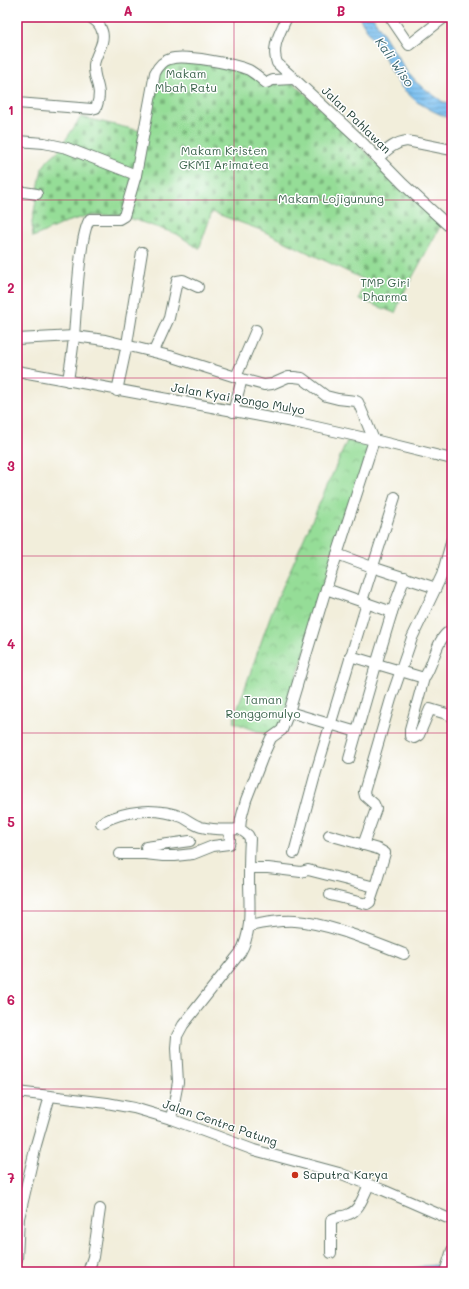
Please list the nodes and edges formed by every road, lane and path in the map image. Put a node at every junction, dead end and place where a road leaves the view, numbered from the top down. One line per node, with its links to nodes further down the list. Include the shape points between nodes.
1 (90, 17): 7 (street, via 99,24 103,35 94,62 99,94 96,108)
2 (287, 17): 6 (street, Jalan Pahlawan, via 276,43 275,56 278,64)
3 (390, 17): 4 (street, via 409,45)
4 (444, 18): 5 (street)
5 (452, 26)
6 (293, 79): 10 (street, Jalan Pahlawan); 11 (street, via 266,83 257,75 228,64 182,58 167,59 154,73)
7 (17, 103)
8 (17, 142): 11 (street, via 44,143 61,147)
9 (452, 150): 10 (street, via 401,141)
10 (378, 158): 14 (street, Jalan Pahlawan)
11 (136, 175): 18 (street, via 122,218 94,218 87,224 82,249)
12 (17, 191): 13 (street)
13 (37, 194)
14 (452, 229)
15 (142, 252): 20 (street)
16 (198, 287): 21 (street, via 183,280 177,281 169,318)
17 (256, 330): 23 (street)
18 (74, 336): 19 (street); 20 (street); 24 (street)
19 (17, 339)
20 (127, 344): 21 (street); 25 (street)
21 (154, 351): 23 (street)
22 (17, 371): 24 (street, Jalan Kyai Rongo Mulyo)
23 (239, 378): 26 (street); 27 (street, via 264,385 288,377 302,378 326,396 356,401)
24 (68, 381): 25 (street, Jalan Kyai Rongo Mulyo)
25 (117, 391): 26 (street, Jalan Kyai Rongo Mulyo)
26 (233, 412): 27 (street, Jalan Kyai Rongo Mulyo, via 304,424)
27 (374, 440): 28 (street, Jalan Kyai Rongo Mulyo); 31 (street)
28 (452, 459)
29 (395, 497): 32 (street)
30 (452, 539): 34 (street)
31 (337, 554): 32 (street); 35 (street)
32 (372, 567): 33 (street); 36 (street)
33 (406, 578): 34 (street); 37 (street)
34 (436, 588): 41 (street, via 412,638)
35 (326, 589): 36 (street); 43 (street)
36 (364, 602): 37 (street); 39 (street)
37 (392, 612): 40 (street)
38 (452, 629): 42 (street, via 436,648 429,671)
39 (350, 656): 40 (street); 45 (street)
40 (376, 665): 41 (street); 46 (street)
41 (401, 671): 42 (street); 53 (street, via 364,792 376,809)
42 (424, 678): 44 (street, via 410,736 415,738 419,735 430,709)
43 (289, 712): 45 (street); 49 (street, via 282,730 271,738 263,756 240,819)
44 (452, 716)
45 (331, 725): 46 (street); 55 (street)
46 (357, 732): 47 (street)
47 (349, 759)
48 (101, 824): 50 (street, via 124,813 153,812 174,815 198,826)
49 (240, 829): 50 (street); 57 (street, via 250,839)
50 (229, 830): 56 (street, via 229,844 213,846 193,854)
51 (329, 835): 53 (street)
52 (190, 841): 54 (street)
53 (363, 845): 58 (street, via 385,853)
54 (146, 847)
55 (294, 853)
56 (120, 854)
57 (249, 868): 58 (street, via 301,872 308,870); 60 (street)
58 (375, 887): 59 (street, via 367,904)
59 (330, 895)
60 (249, 926): 61 (street, via 295,921 347,934); 64 (street, via 245,946 177,1036 178,1082)
61 (404, 954)
62 (17, 1092): 63 (street, Jalan Centra Patung)
63 (50, 1096): 64 (street, Jalan Centra Patung, via 127,1107); 69 (street, via 20,1218)
64 (171, 1118): 65 (street, Jalan Centra Patung, via 254,1150 339,1173)
65 (368, 1185): 67 (street, Jalan Centra Patung); 70 (street, via 359,1205 352,1213 330,1220)
66 (100, 1209): 72 (street, via 93,1257)
67 (452, 1220)
68 (452, 1250): 73 (street)
69 (17, 1252): 71 (street)
70 (331, 1253)
71 (17, 1259)
72 (88, 1272)
73 (445, 1272)

